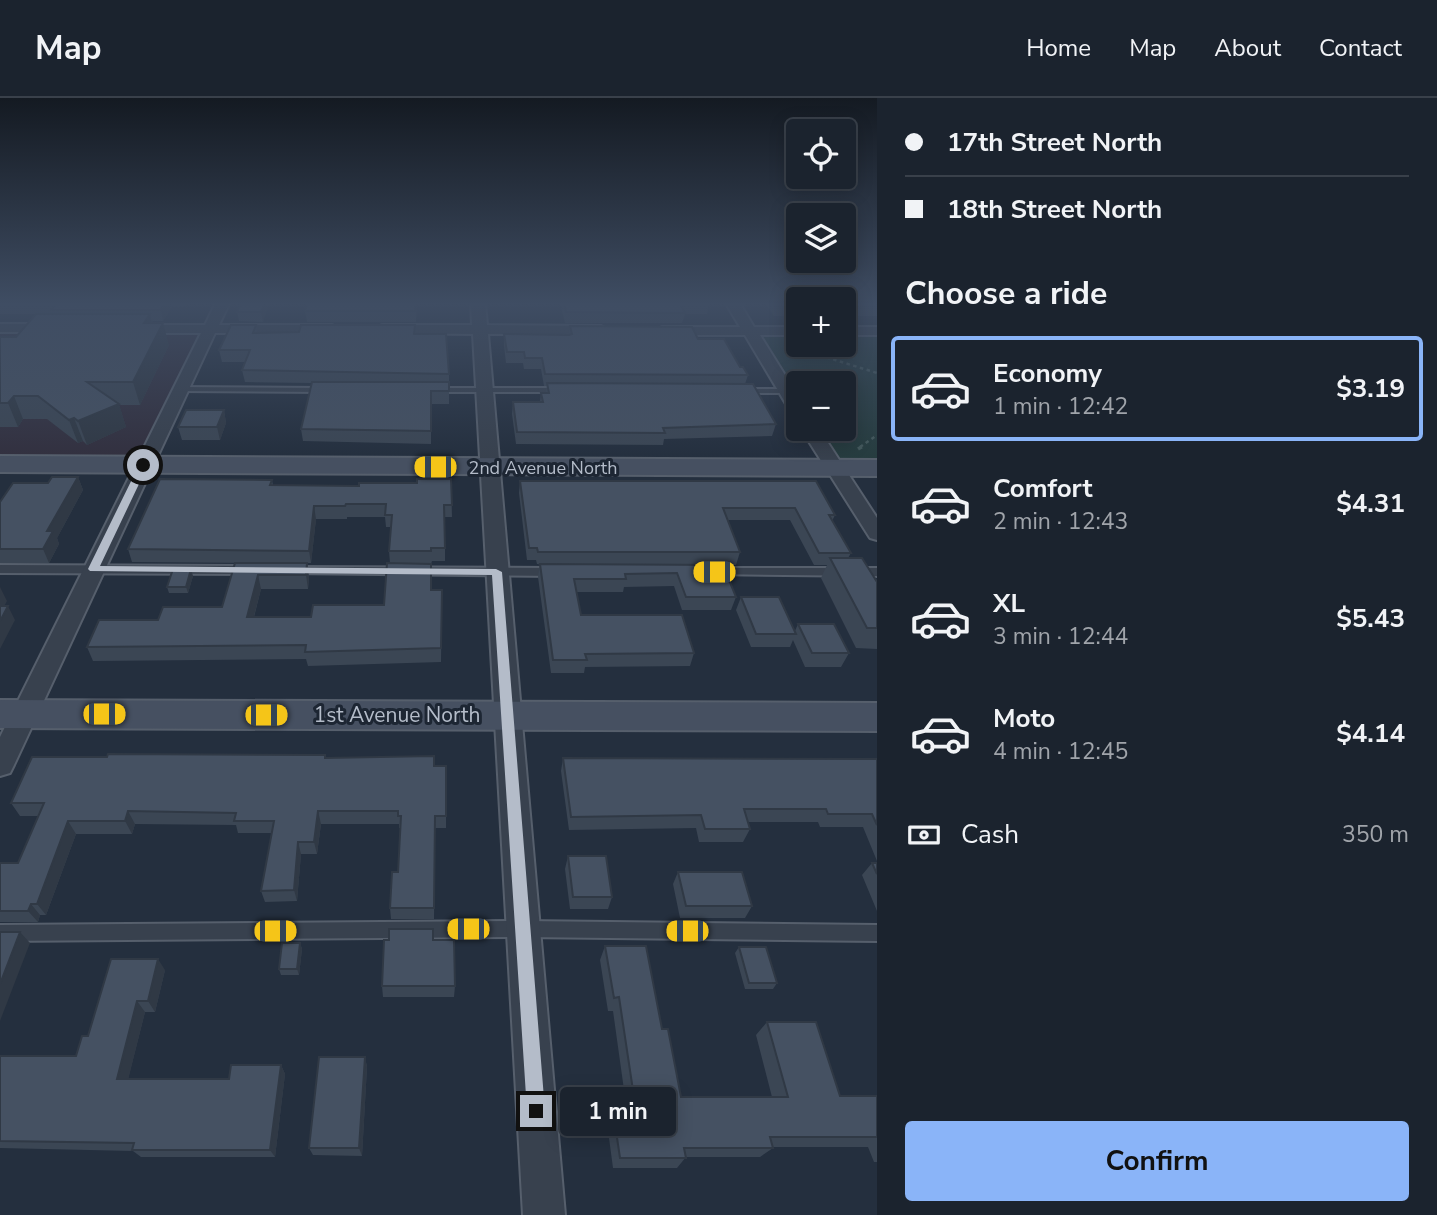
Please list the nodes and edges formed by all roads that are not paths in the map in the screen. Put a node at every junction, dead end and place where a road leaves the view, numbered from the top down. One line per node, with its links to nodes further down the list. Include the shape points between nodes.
1 (198, 354): 4 (street)
2 (481, 354): 7 (street)
3 (763, 354): 10 (street)
4 (180, 389): 5 (lane); 13 (street)
5 (331, 390)
6 (428, 390): 7 (lane)
7 (483, 390): 8 (lane); 15 (street)
8 (566, 390)
9 (731, 391): 10 (lane)
10 (786, 391)
11 (818, 441): 14 (street)
12 (0, 464): 13 (main road, 2nd Avenue North)
13 (143, 465): 15 (main road, 2nd Avenue North); 19 (street)
14 (834, 467): 15 (main road, 2nd Avenue North); 16 (main road, 2nd Avenue North); 17 (street)
15 (488, 468): 22 (street)
16 (877, 468)
17 (877, 534)
18 (0, 569): 19 (lane)
19 (93, 569): 20 (lane); 26 (street)
20 (260, 570)
21 (288, 570): 22 (lane)
22 (496, 572): 23 (lane); 27 (street)
23 (564, 572)
24 (700, 572): 25 (lane)
25 (877, 572)
26 (12, 714): 27 (main road, 1st Avenue North); 29 (street)
27 (508, 715): 28 (main road, 1st Avenue North); 30 (street)
28 (877, 717)
29 (0, 765)
30 (523, 929): 31 (lane); 32 (lane); 33 (street)
31 (0, 933)
32 (877, 933)
33 (544, 1215)

